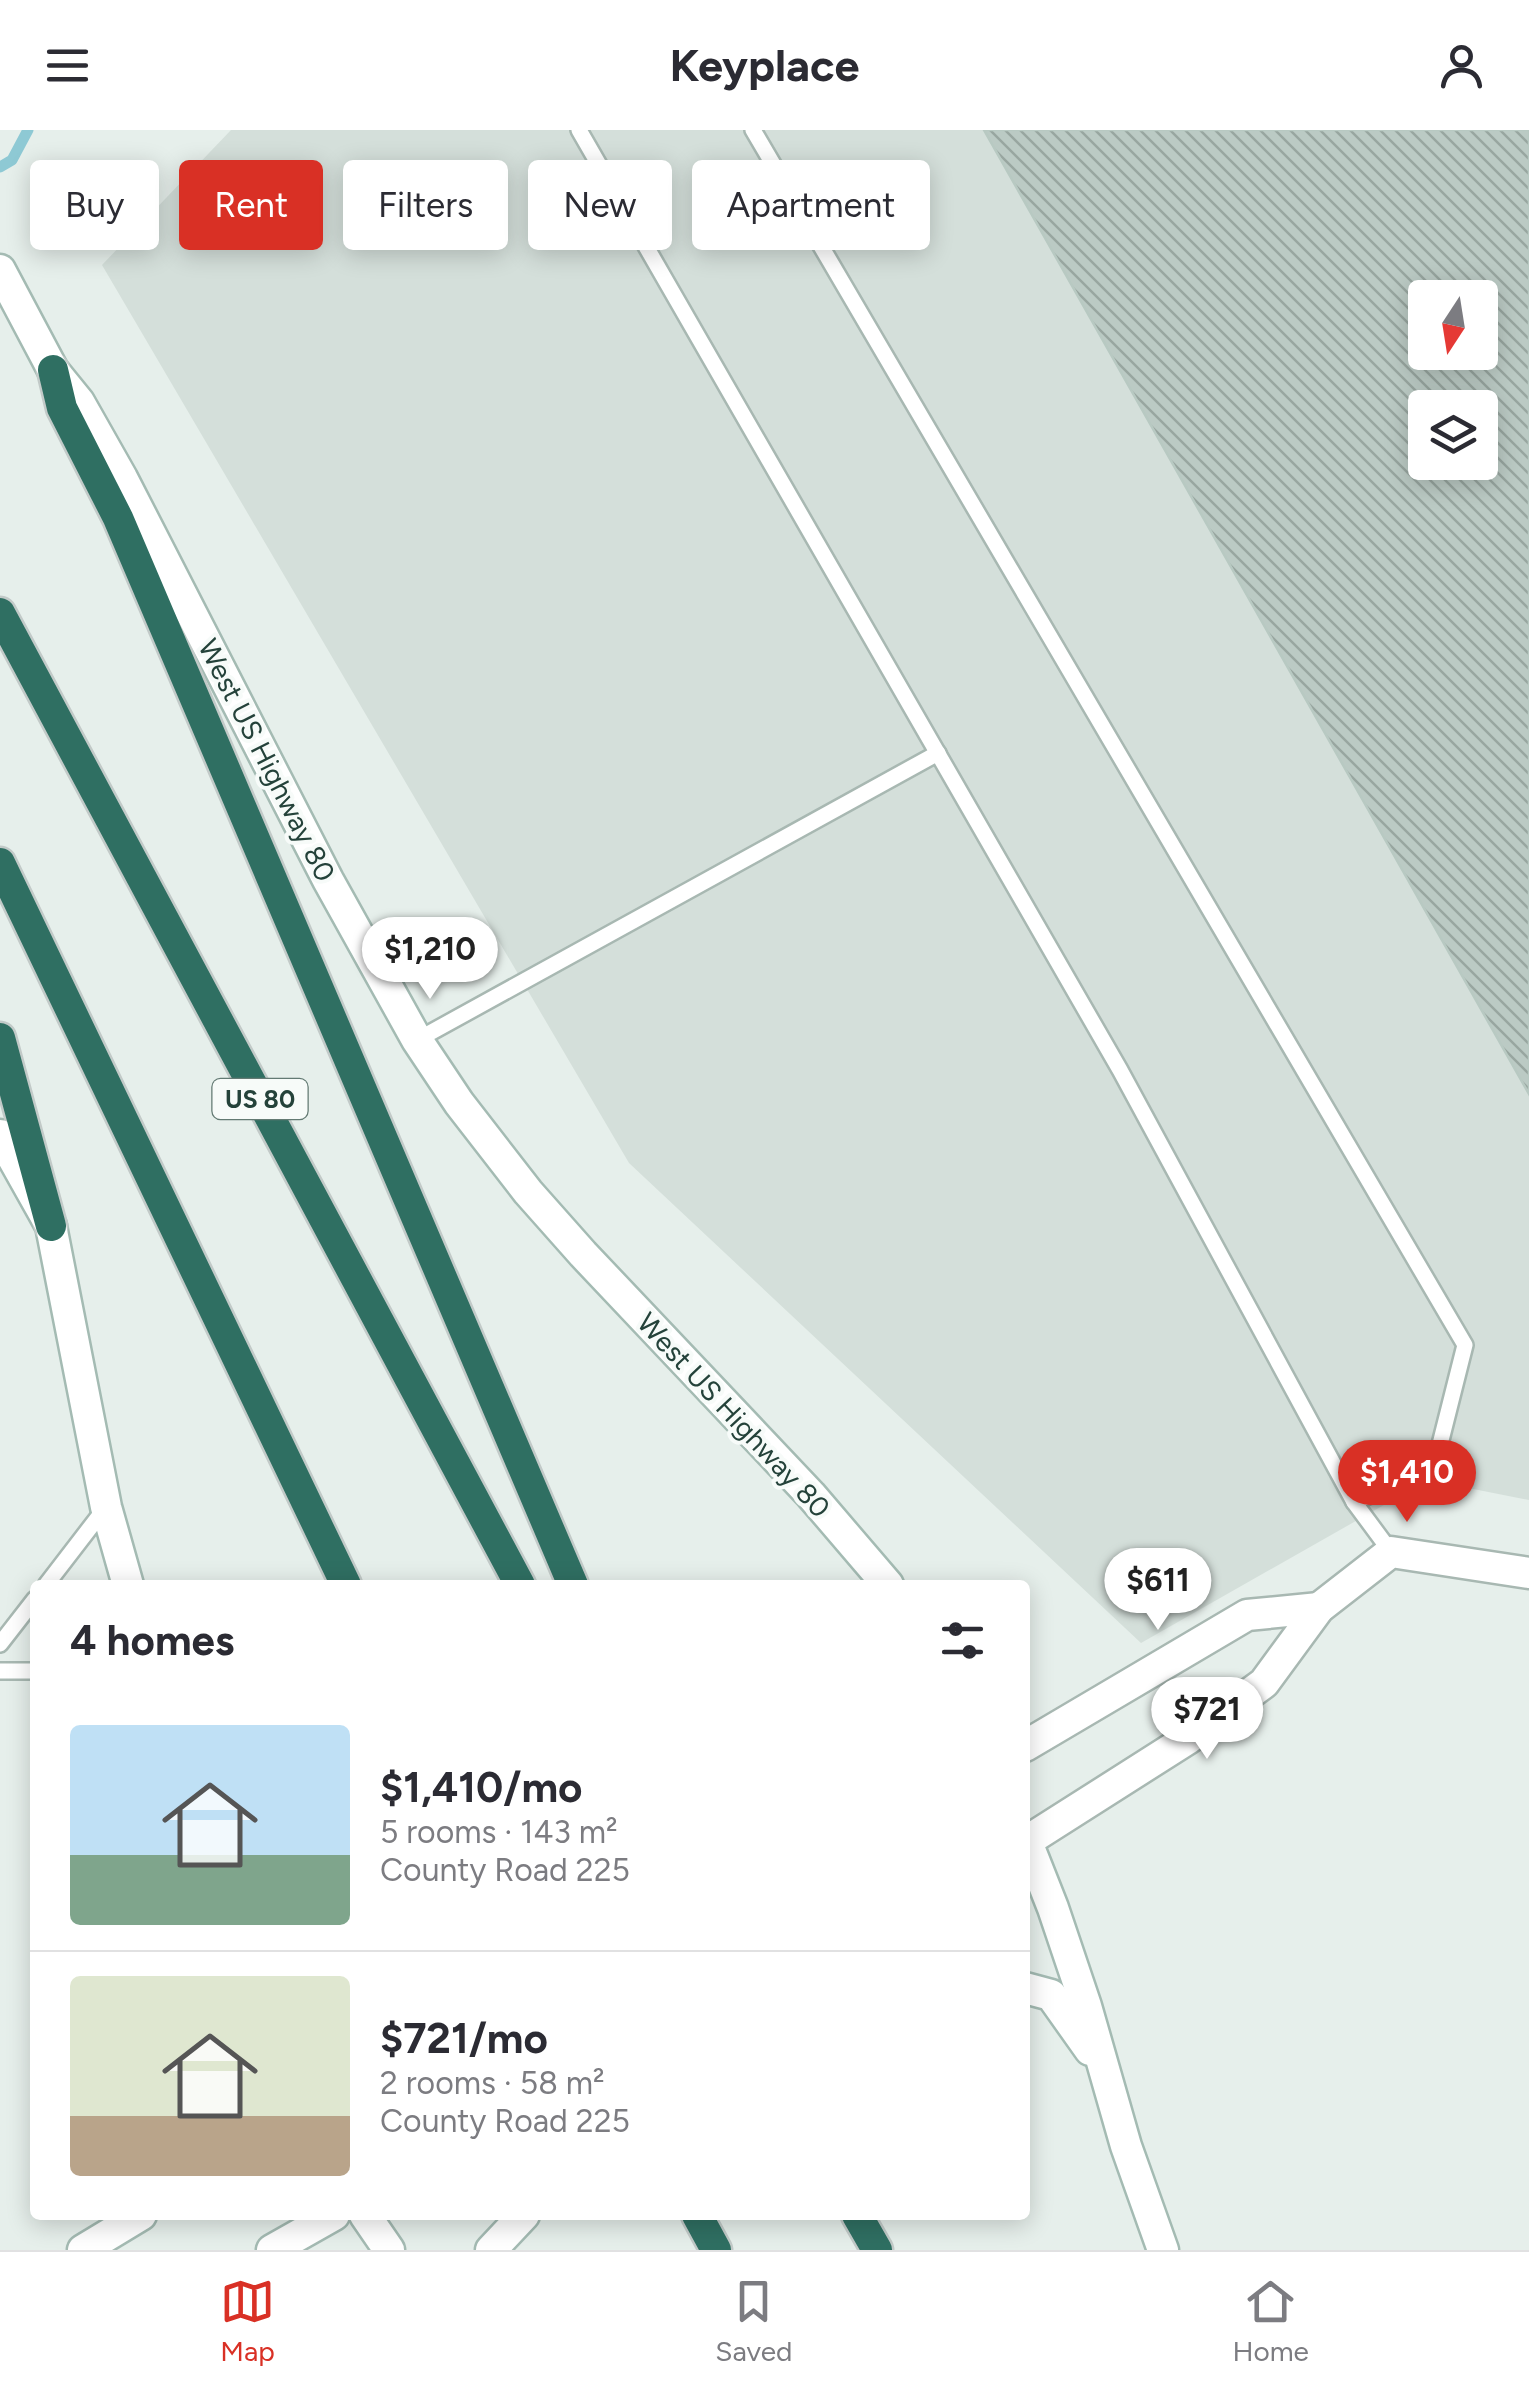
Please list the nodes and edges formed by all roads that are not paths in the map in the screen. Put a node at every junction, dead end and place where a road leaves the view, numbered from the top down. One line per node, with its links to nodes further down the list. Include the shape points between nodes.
1 (579, 130): 6 (lane)
2 (753, 130): 12 (lane, via 1465,1345 1434,1468)
3 (4, 278): 4 (main road, West US Highway 80)
4 (52, 370): 9 (main road, West US Highway 80, via 79,402 122,478); 20 (highway, via 62,408 124,532)
5 (0, 613): 19 (highway, US 80)
6 (938, 753): 9 (lane); 12 (lane, via 1120,1070)
7 (0, 863): 18 (highway)
8 (0, 1038): 11 (highway)
9 (417, 1040): 21 (main road, West US Highway 80, via 528,1192)
10 (0, 1135): 11 (main road)
11 (51, 1226): 13 (main road)
12 (1354, 1502): 14 (lane)
13 (106, 1508): 16 (lane); 17 (main road)
14 (1391, 1552): 15 (main road); 23 (main road)
15 (1529, 1573)
16 (50, 1580)
17 (127, 1580)
18 (344, 1580)
19 (517, 1580)
20 (571, 1580)
21 (884, 1580)
22 (30, 1605): 24 (lane)
23 (1319, 1608): 27 (main road, via 1248,1615); 28 (main road, via 1264,1683)
24 (0, 1644)
25 (0, 1671): 26 (lane)
26 (30, 1671)
27 (1030, 1743)
28 (1030, 1837)
29 (1030, 1850): 31 (main road)
30 (1030, 1989): 31 (main road, via 1051,1995)
31 (1101, 2064): 44 (main road)
32 (133, 2220): 38 (main road)
33 (325, 2220): 39 (main road)
34 (368, 2220): 40 (main road)
35 (519, 2220): 41 (main road)
36 (699, 2220): 42 (highway)
37 (861, 2220): 43 (highway)
38 (83, 2250)
39 (272, 2250)
40 (389, 2250)
41 (491, 2250)
42 (716, 2250)
43 (877, 2250)
44 (1163, 2250)

